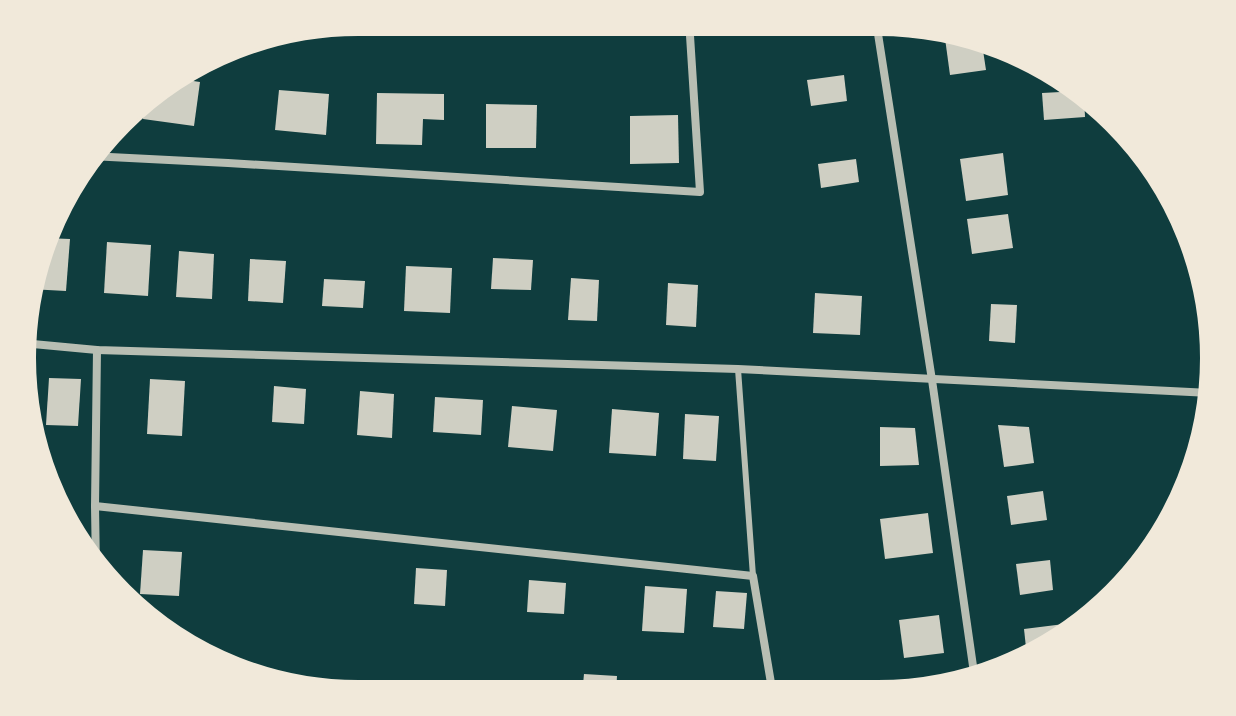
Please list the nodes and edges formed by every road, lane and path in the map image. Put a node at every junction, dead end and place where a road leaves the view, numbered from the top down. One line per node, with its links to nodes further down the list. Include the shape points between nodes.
1 (690, 34): 3 (street, via 700,192)
2 (878, 34): 7 (street)
3 (104, 157)
4 (35, 344): 5 (street)
5 (97, 350): 6 (street); 9 (street)
6 (738, 369): 7 (street); 11 (lane)
7 (932, 380): 8 (street); 12 (street)
8 (1200, 393)
9 (95, 506): 10 (street); 11 (street)
10 (94, 546)
11 (753, 576): 13 (street)
12 (973, 668)
13 (771, 682)

